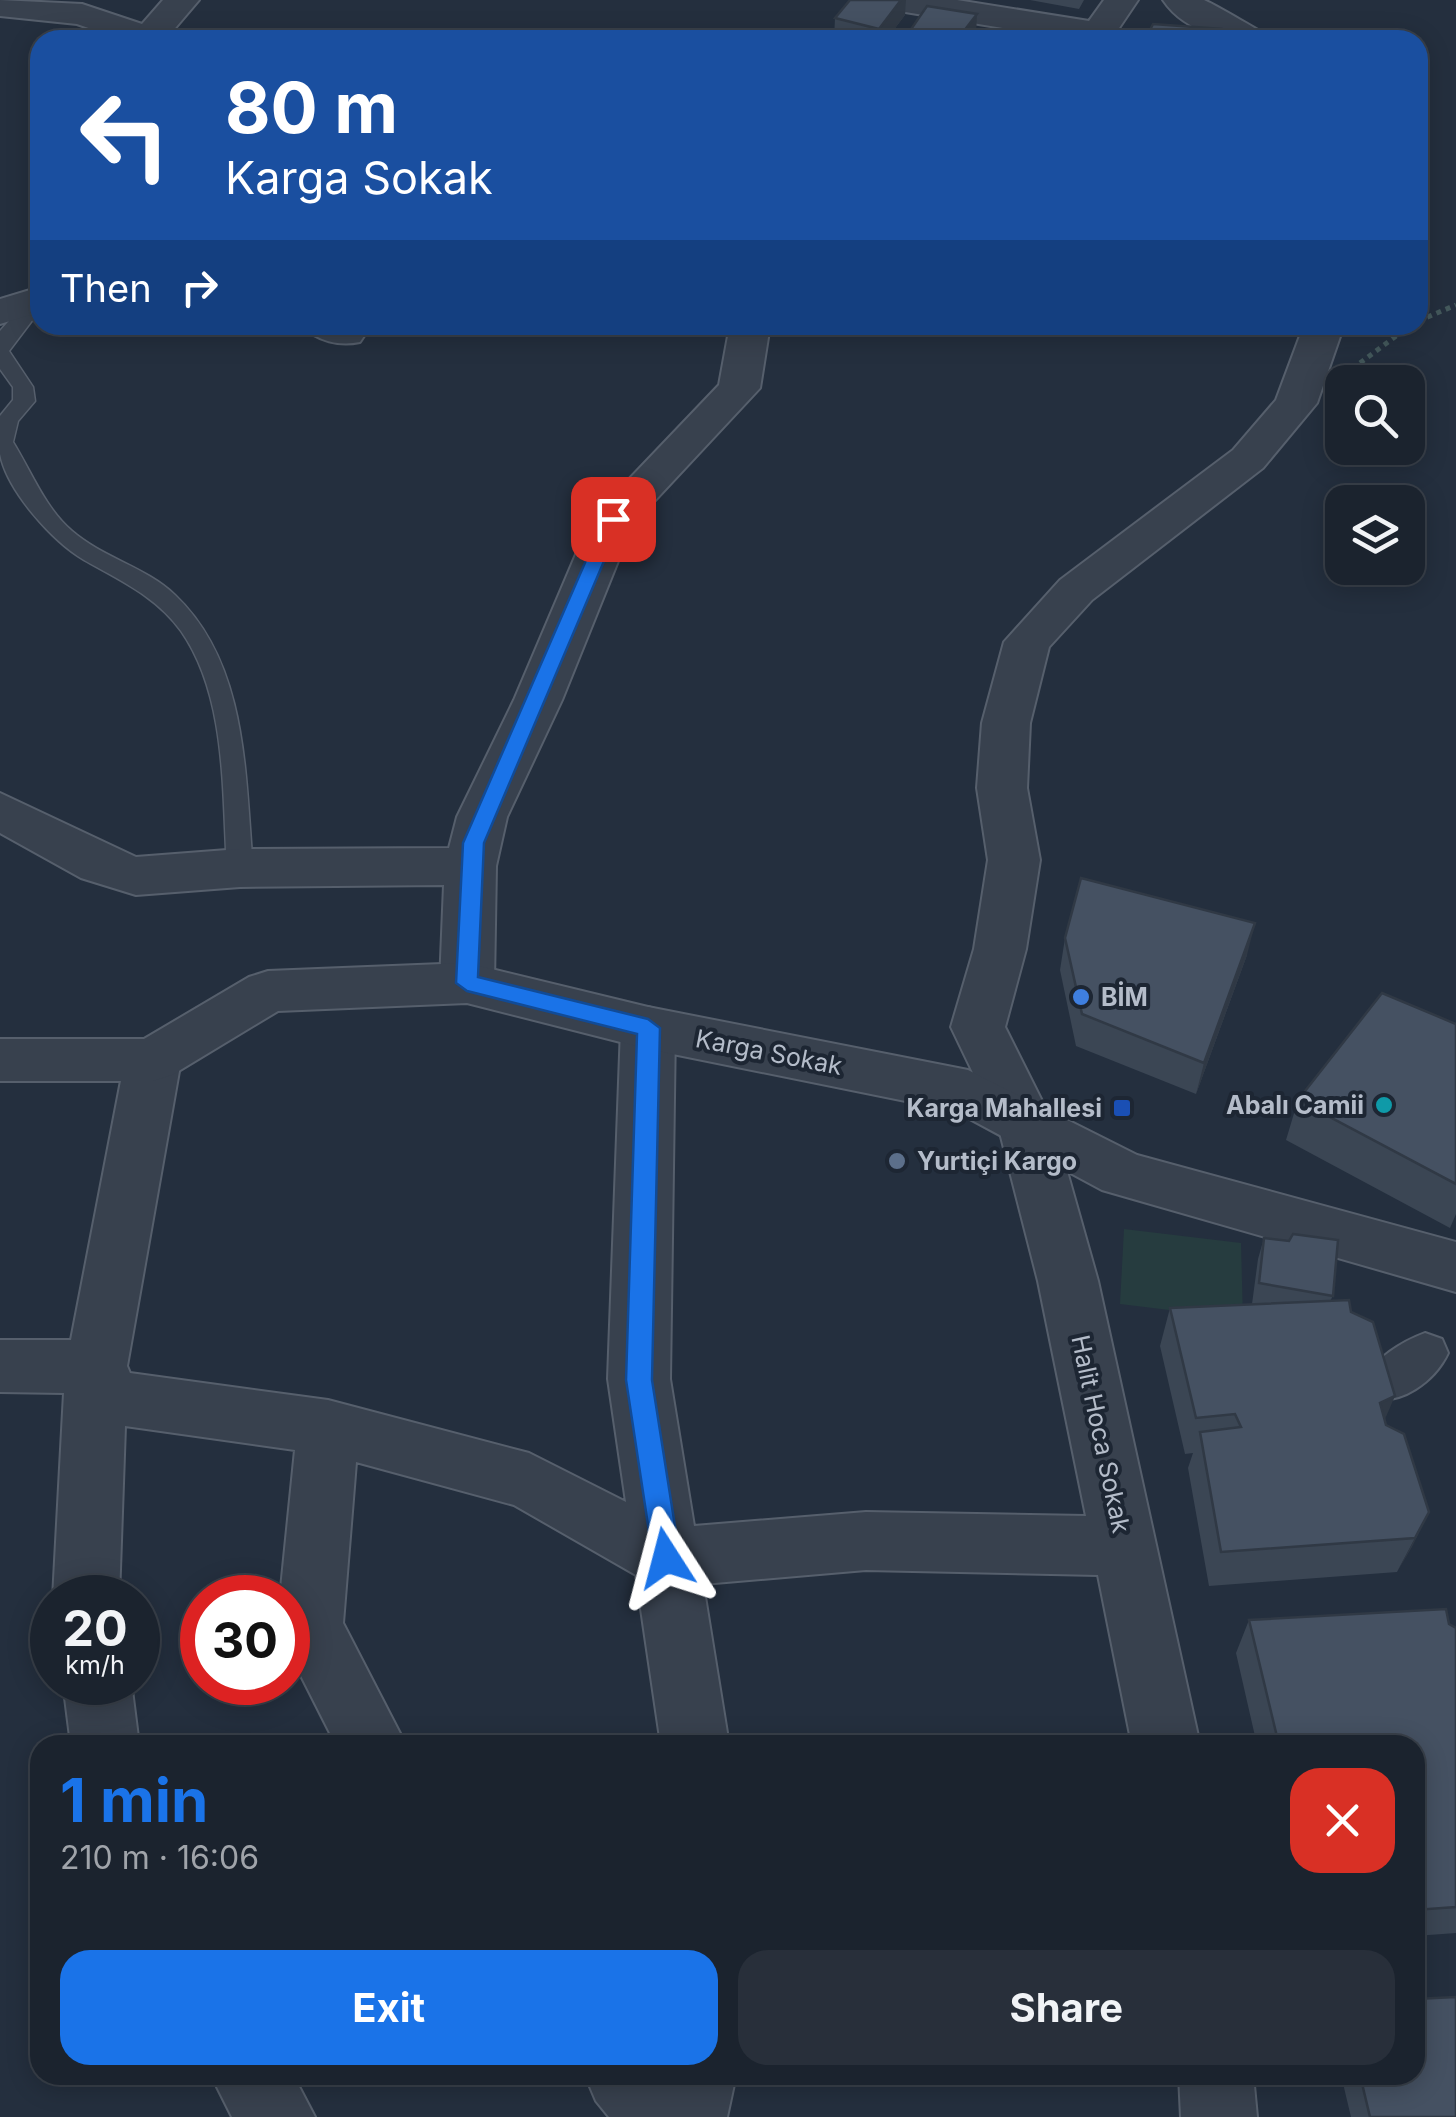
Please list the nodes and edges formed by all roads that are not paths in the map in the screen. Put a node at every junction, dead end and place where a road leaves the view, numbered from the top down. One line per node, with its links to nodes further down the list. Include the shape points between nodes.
1 (182, 0): 8 (street)
2 (892, 0): 9 (street)
3 (1121, 0): 10 (street)
4 (1180, 0): 11 (street)
5 (0, 6): 6 (street)
6 (82, 7): 7 (street)
7 (129, 30)
8 (155, 30)
9 (1079, 30)
10 (1100, 30)
11 (1230, 30)
12 (26, 304): 15 (lane)
13 (748, 335): 17 (street, via 740,388 613,519 482,817)
14 (1320, 335): 23 (street, via 1296,403 1248,459 1076,590 1027,642 1005,739 1002,788 1014,860 1000,949 978,1027)
15 (0, 352): 18 (lane, via 22,386 24,402 8,420 2,442 50,520 79,547 149,585 196,637 223,712)
16 (0, 811): 18 (street, via 116,872 163,876)
17 (470, 866): 18 (street); 19 (street)
18 (240, 868)
19 (467, 983): 20 (street, Karga Sokak); 22 (street, Karga Sokak, via 268,991)
20 (648, 1028): 23 (street, Karga Sokak, via 968,1092); 31 (street, via 639,1380)
21 (0, 1060): 22 (street)
22 (153, 1060): 27 (street)
23 (1026, 1125): 24 (street, Karga Sokak, via 1122,1174); 30 (street, Halit Hoca Sokak, via 1068,1281)
24 (1453, 1266)
25 (1425, 1353): 28 (street)
26 (0, 1366): 27 (street)
27 (96, 1368): 29 (street, via 111,1397); 32 (street)
28 (1387, 1382)
29 (328, 1427): 31 (street, via 529,1480); 35 (street, via 310,1626)
30 (1125, 1546): 31 (street, via 866,1540); 37 (street, Halit Hoca Sokak)
31 (666, 1558): 36 (street)
32 (87, 1575)
33 (100, 1705): 34 (street)
34 (104, 1735)
35 (367, 1735)
36 (693, 1735)
37 (1164, 1735)
38 (255, 2085): 42 (street)
39 (631, 2085): 43 (street)
40 (696, 2085): 44 (street)
41 (1217, 2085): 45 (street)
42 (277, 2117)
43 (658, 2117)
44 (689, 2117)
45 (1219, 2117)

